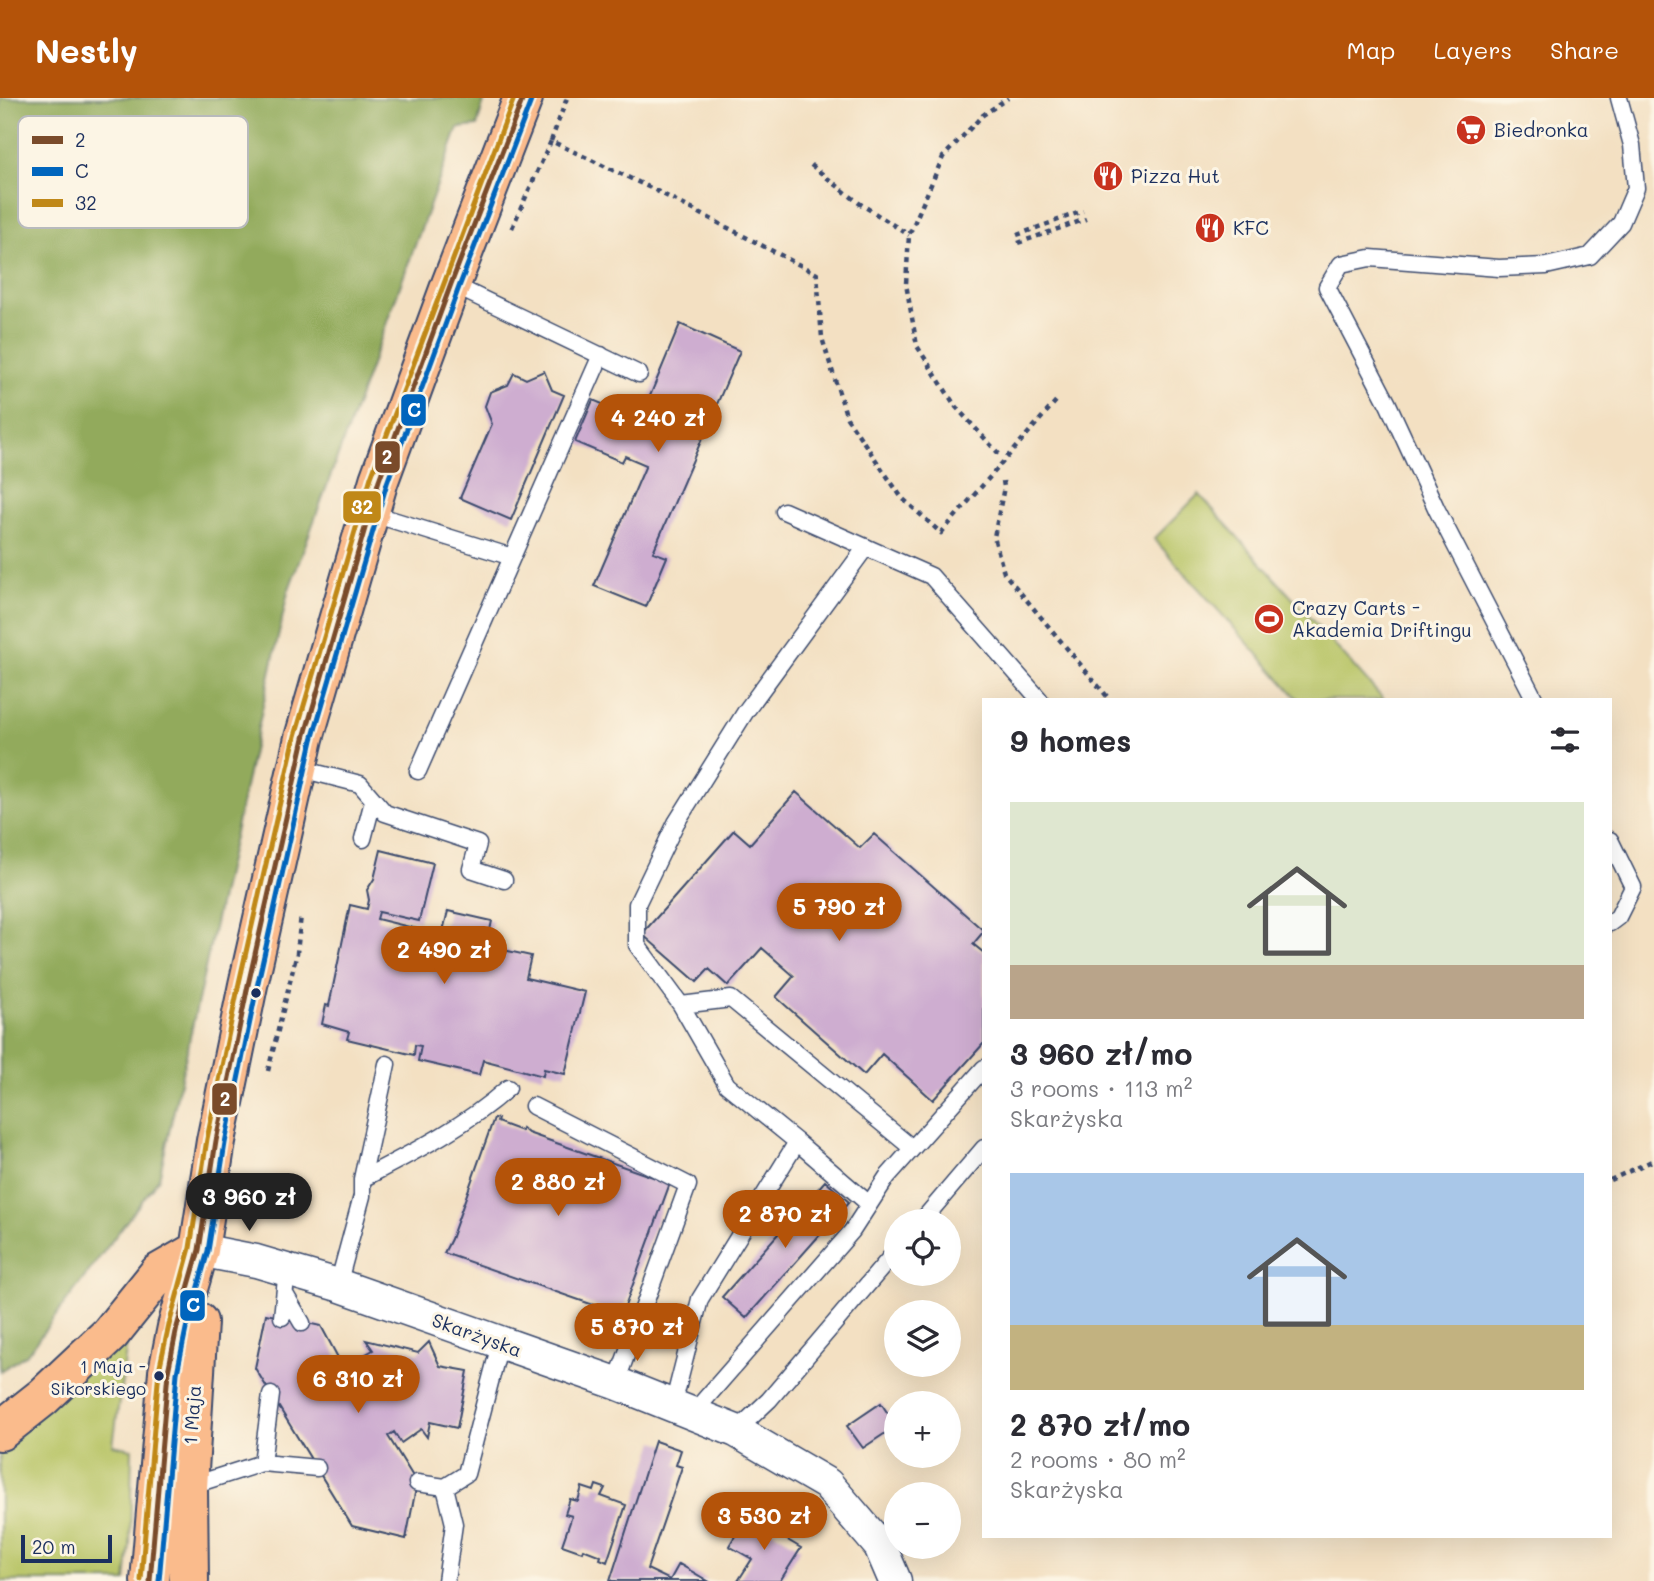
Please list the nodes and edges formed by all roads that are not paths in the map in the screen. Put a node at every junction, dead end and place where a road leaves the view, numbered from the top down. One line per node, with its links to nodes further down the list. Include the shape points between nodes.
1 (523, 98): 3 (main road, 1 Maja)
2 (1619, 98): 11 (lane, via 1632,145 1636,188 1621,223 1590,256 1546,266 1499,268 1370,258 1341,264 1327,287)
3 (451, 284): 4 (lane); 7 (main road, 1 Maja)
4 (601, 355): 5 (lane); 9 (lane)
5 (639, 374)
6 (784, 511): 8 (lane)
7 (370, 513): 9 (lane); 12 (main road, 1 Maja)
8 (866, 547): 10 (lane, via 931,576); 19 (lane, via 746,711 676,823 637,904 637,945)
9 (512, 557): 13 (lane)
10 (1038, 698)
11 (1534, 698)
12 (297, 768): 14 (lane, via 360,784); 30 (main road, 1 Maja, via 248,985)
13 (418, 771)
14 (373, 801): 15 (lane); 17 (lane, via 385,813 478,844 471,869)
15 (363, 839)
16 (1612, 843): 18 (lane, via 1633,887)
17 (504, 880)
18 (1612, 922)
19 (681, 1005): 24 (lane, via 727,1085); 25 (lane, via 731,999)
20 (387, 1064): 27 (lane)
21 (982, 1070): 25 (lane)
22 (508, 1088): 27 (lane, via 480,1113 432,1143)
23 (533, 1106): 37 (lane, via 688,1185)
24 (797, 1142): 28 (lane); 39 (lane, via 701,1299)
25 (912, 1148): 28 (lane)
26 (982, 1149): 29 (lane)
27 (362, 1179): 33 (lane, via 362,1196)
28 (869, 1204): 39 (lane, via 852,1231)
29 (932, 1209)
30 (198, 1250): 32 (street, Skarżyska); 40 (main road, via 159,1273 110,1334); 45 (main road, 1 Maja, via 169,1372)
31 (884, 1265): 41 (lane, via 769,1400)
32 (286, 1281): 33 (street, Skarżyska); 34 (lane); 35 (lane)
33 (338, 1285): 36 (street, Skarżyska)
34 (282, 1317)
35 (302, 1322)
36 (500, 1344): 37 (street, Skarżyska); 46 (lane, via 466,1474)
37 (616, 1383): 39 (street, Skarżyska)
38 (271, 1395): 42 (lane)
39 (683, 1409): 41 (street, Skarżyska)
40 (0, 1431)
41 (736, 1431): 50 (street, Skarżyska, via 827,1484 880,1546)
42 (262, 1463): 43 (lane); 45 (lane)
43 (317, 1468)
44 (417, 1483): 46 (lane)
45 (174, 1484): 47 (main road, 1 Maja); 48 (main road, 1 Maja)
46 (445, 1487): 49 (lane, via 454,1524)
47 (195, 1577)
48 (150, 1581)
49 (446, 1581)
50 (895, 1581)

